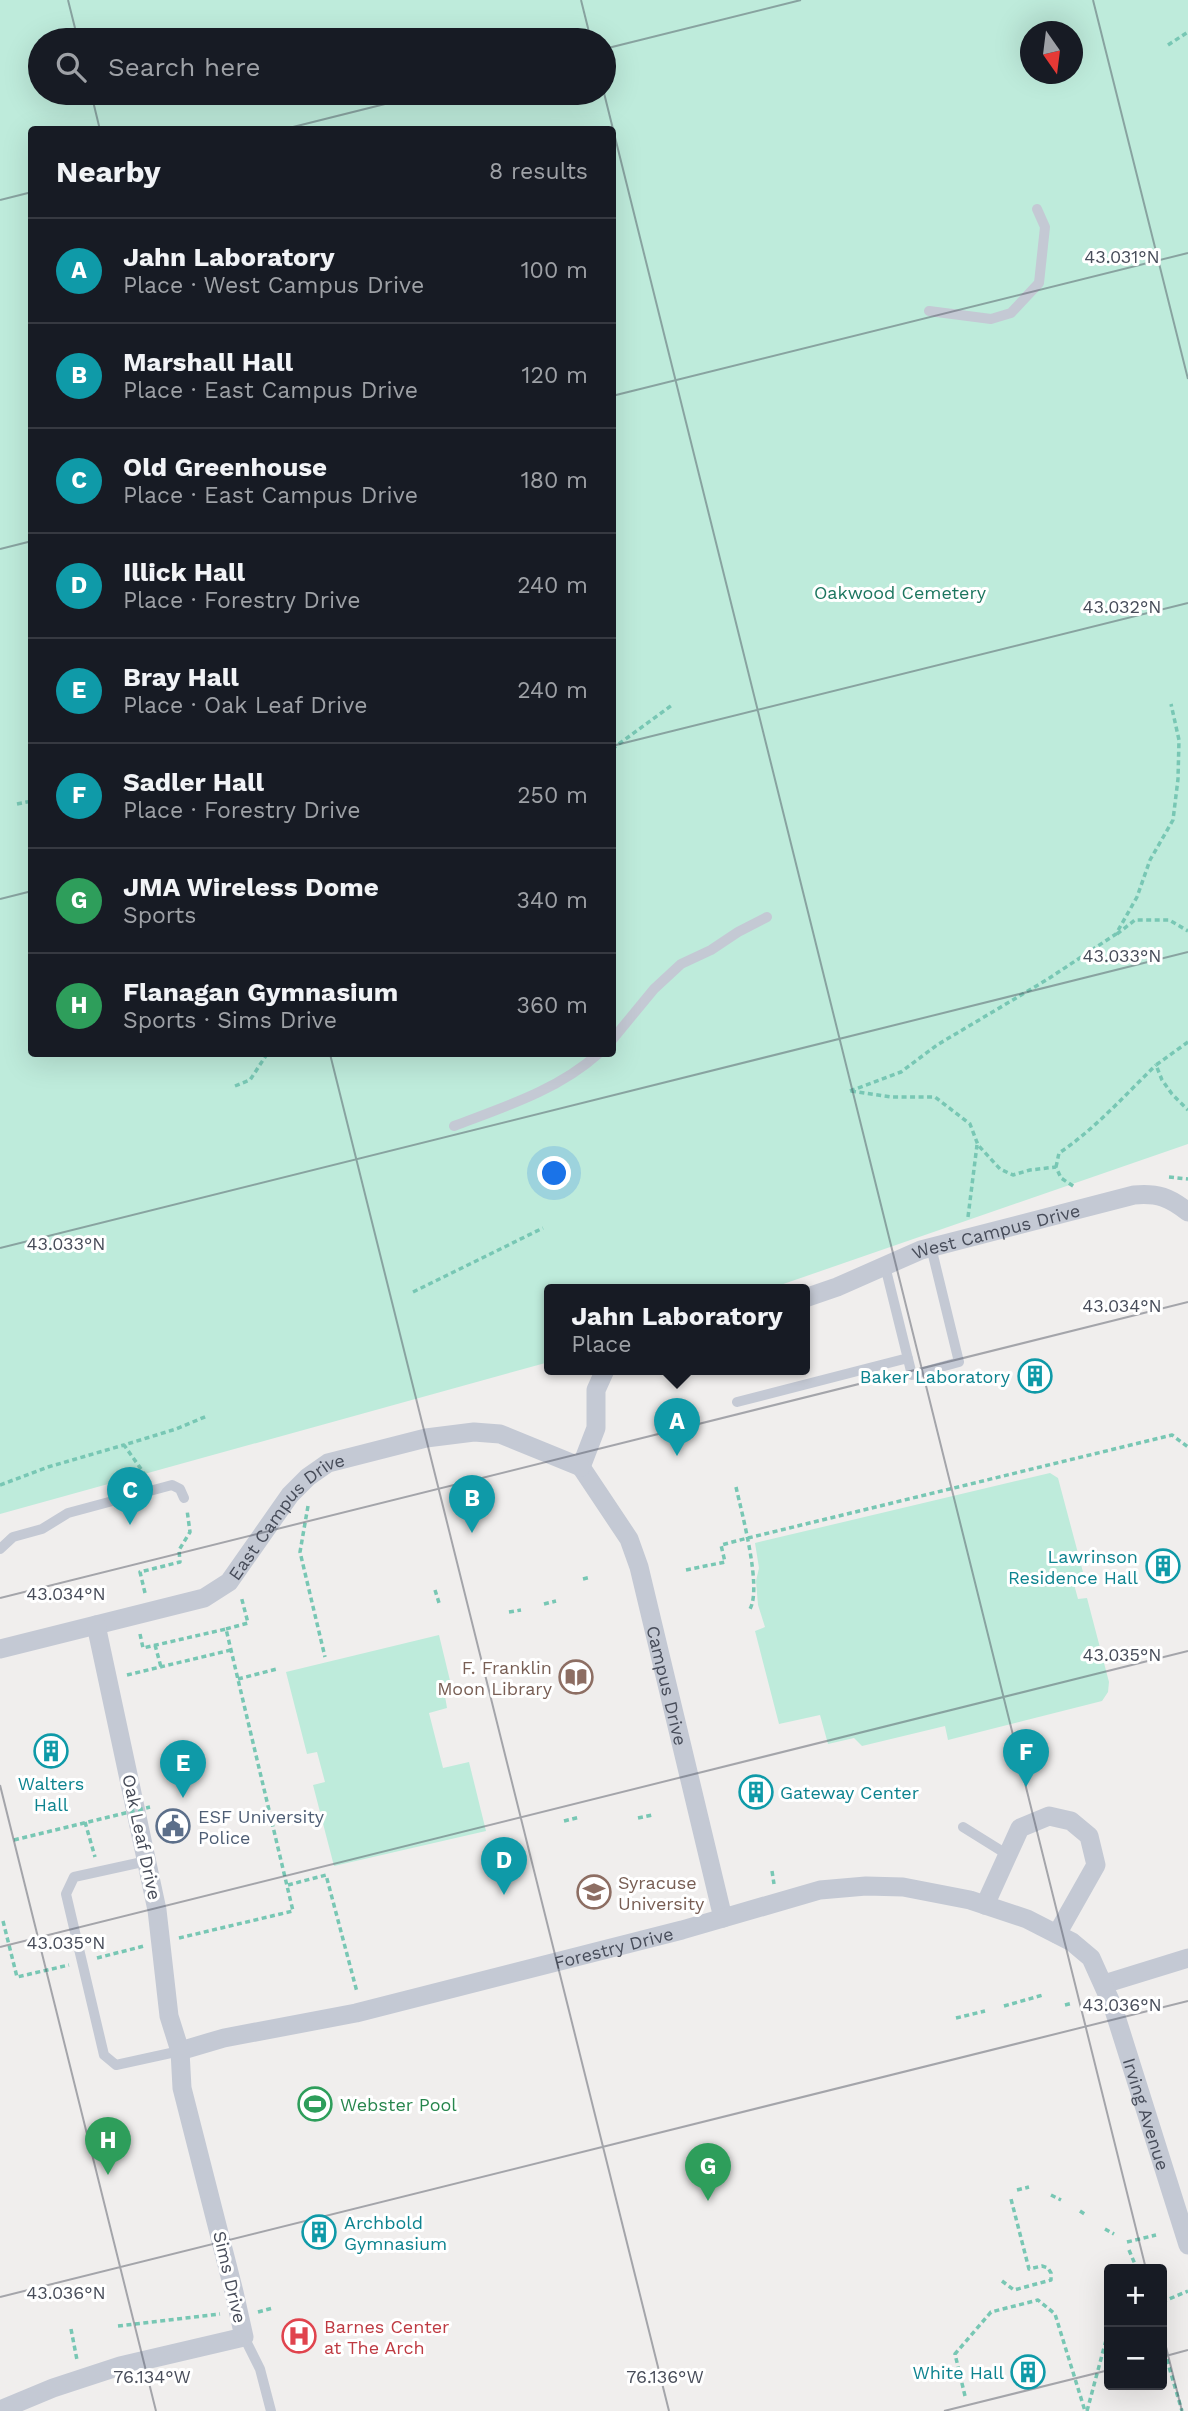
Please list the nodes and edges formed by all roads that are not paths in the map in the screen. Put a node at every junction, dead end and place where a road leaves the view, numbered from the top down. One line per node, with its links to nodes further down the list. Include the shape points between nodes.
1 (1037, 209): 2 (lane, via 1045,227 1040,283 1012,313 991,319)
2 (929, 311)
3 (767, 918): 4 (lane, via 681,964)
4 (616, 1035)
5 (595, 1057): 6 (lane, via 544,1090)
6 (454, 1126)
7 (1188, 1212): 8 (street, West Campus Drive, via 1174,1200 1134,1195)
8 (931, 1247): 9 (street, West Campus Drive); 11 (lane, via 959,1362 912,1375)
9 (885, 1266): 10 (street, West Campus Drive); 11 (lane)
10 (810, 1296)
11 (908, 1358): 13 (lane)
12 (603, 1375): 14 (street, via 596,1390 596,1428)
13 (737, 1402)
14 (581, 1467): 17 (street, East Campus Drive, via 500,1434 474,1433 426,1438 328,1463 290,1495 229,1582 204,1598 141,1608); 23 (street, Campus Drive, via 629,1539 639,1567)
15 (184, 1498): 16 (lane, via 172,1485 68,1513 42,1529 13,1537)
16 (0, 1549)
17 (96, 1625): 18 (street, East Campus Drive); 21 (street, Oak Leaf Drive)
18 (0, 1649)
19 (963, 1826): 20 (lane)
20 (1008, 1855): 22 (street); 24 (street, via 1020,1828 1049,1816 1072,1821 1089,1836 1096,1865)
21 (147, 1861): 27 (street, Oak Leaf Drive, via 169,2016); 27 (lane, via 74,1877 66,1894 104,2054 116,2065)
22 (985, 1905): 23 (street, Forestry Drive, via 903,1888 866,1886 820,1890); 24 (street, Forestry Drive)
23 (723, 1918): 27 (street, Forestry Drive, via 361,2011)
24 (1057, 1934): 26 (street, Forestry Drive, via 1091,1958)
25 (1188, 1958): 26 (street)
26 (1104, 1984): 28 (street, Irving Avenue)
27 (180, 2051): 29 (street, Sims Drive, via 182,2088)
28 (1188, 2245)
29 (244, 2337): 30 (street, Sims Drive, via 120,2366); 31 (lane, via 260,2369)
30 (0, 2410)
31 (271, 2411)

